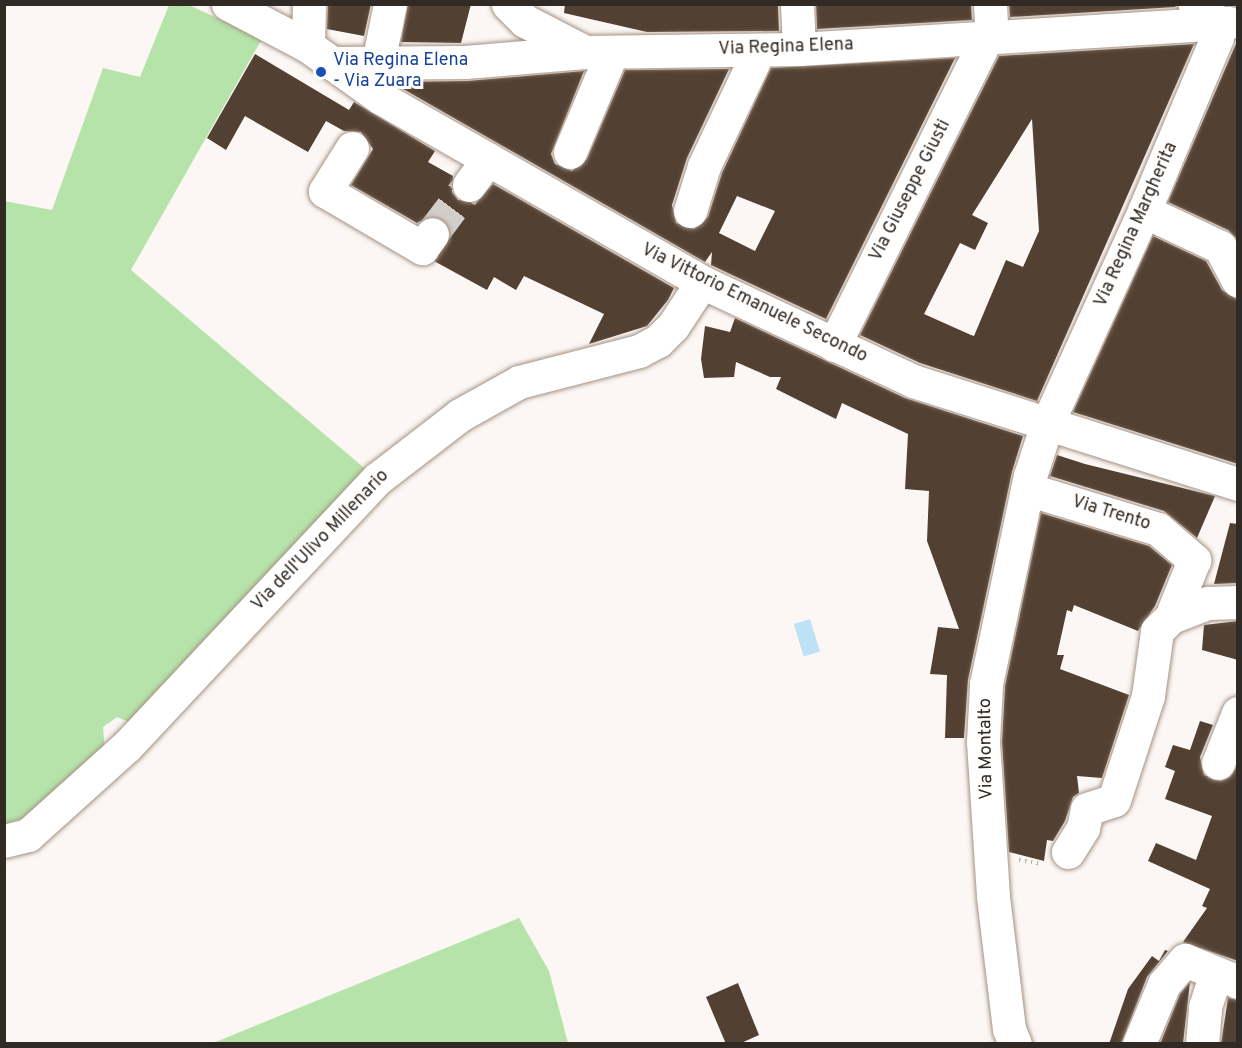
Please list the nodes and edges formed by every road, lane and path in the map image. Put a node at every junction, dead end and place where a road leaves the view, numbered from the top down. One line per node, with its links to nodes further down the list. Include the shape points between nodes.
1 (228, 4): 9 (street, Via Vittorio Emanuele Secondo)
2 (309, 4): 9 (street)
3 (390, 4): 13 (street)
4 (507, 4): 12 (street, via 525,21)
5 (797, 4): 10 (street)
6 (990, 4): 8 (street)
7 (1217, 17): 8 (street, Via Regina Elena); 19 (street, Via Regina Margherita, via 1217,37)
8 (989, 37): 10 (street, Via Regina Elena); 25 (street, Via Giuseppe Giusti)
9 (308, 46): 14 (street, Via Vittorio Emanuele Secondo)
10 (799, 49): 11 (street, Via Regina Elena)
11 (759, 50): 12 (street, Via Regina Elena); 20 (street, via 704,166)
12 (598, 52): 13 (street, Via Regina Elena, via 465,62); 16 (street)
13 (378, 62): 14 (street, Via Regina Elena)
14 (334, 63): 17 (street, Via Vittorio Emanuele Secondo, via 381,98)
15 (352, 148): 21 (street, via 325,191 422,248)
16 (570, 152)
17 (488, 159): 18 (street); 24 (street, Via Vittorio Emanuele Secondo)
18 (469, 185)
19 (1144, 210): 22 (street); 26 (street, Via Regina Margherita)
20 (690, 211)
21 (432, 234)
22 (1229, 243): 23 (street)
23 (1238, 281)
24 (702, 282): 25 (street, Via Vittorio Emanuele Secondo); 33 (street, Via dell'Ulivo Millenario, via 673,326 658,341 639,351 519,382 460,415 376,479 127,746 28,835)
25 (834, 345): 26 (street, Via Vittorio Emanuele Secondo, via 914,381)
26 (1047, 424): 27 (street, Via Vittorio Emanuele Secondo); 28 (street, Via Montalto)
27 (1238, 484)
28 (1027, 489): 30 (street, Via Trento, via 1158,529 1194,560); 35 (street, Via Montalto, via 986,684 983,742)
29 (1238, 602): 30 (street, via 1208,603)
30 (1171, 617): 34 (street, via 1157,631 1148,696 1114,800 1087,808 1083,828)
31 (1238, 713): 32 (street)
32 (1218, 763)
33 (4, 841)
34 (1068, 852): 35 (path, via 1046,866)
35 (992, 854): 37 (street, Via Montalto, via 1008,1029)
36 (1227, 978): 38 (street, via 1185,960 1164,984); 39 (street, via 1205,1007)
37 (1015, 1044)
38 (1139, 1044)
39 (1202, 1044)

